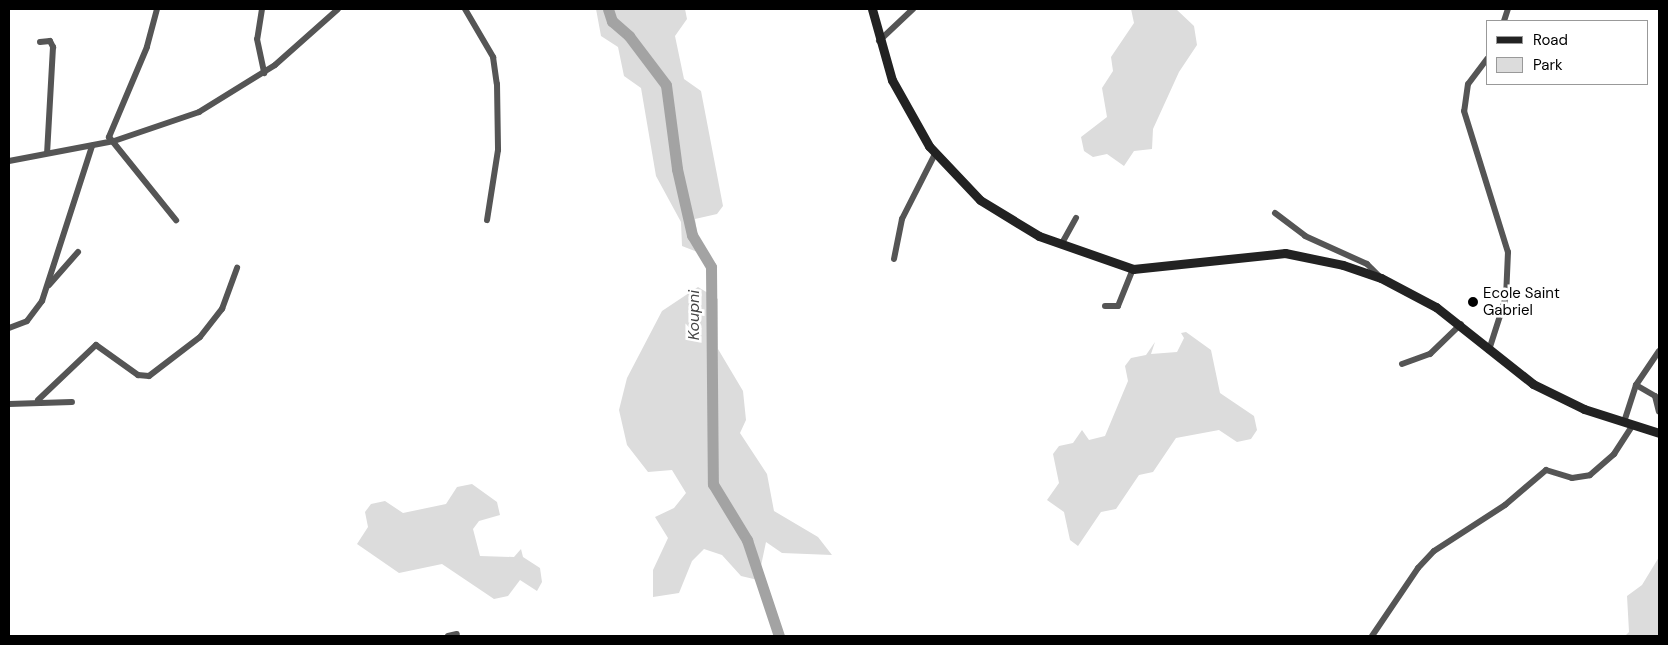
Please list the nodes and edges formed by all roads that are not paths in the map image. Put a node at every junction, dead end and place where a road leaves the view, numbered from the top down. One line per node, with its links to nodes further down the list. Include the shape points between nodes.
1 (158, 9): 11 (street, via 148,47 109,132)
2 (262, 9): 10 (street, via 257,39)
3 (338, 9): 10 (street)
4 (465, 9): 19 (street, via 493,57 498,84 498,150)
5 (872, 9): 8 (main road)
6 (913, 9): 8 (street)
7 (40, 42): 13 (street, via 50,41 53,47)
8 (879, 42): 14 (main road, via 903,103)
9 (1486, 60): 30 (street, via 1468,84 1464,111 1508,252 1506,297)
10 (264, 73): 11 (street, via 199,112)
11 (111, 142): 12 (street); 18 (street)
12 (92, 146): 13 (street); 26 (street)
13 (47, 153): 15 (street)
14 (935, 154): 20 (main road, via 980,200); 22 (street, via 902,219)
15 (9, 161)
16 (1274, 213): 25 (street, via 1305,236 1367,264)
17 (1076, 218): 20 (street)
18 (176, 220)
19 (487, 220)
20 (1061, 245): 24 (main road)
21 (78, 252): 26 (street)
22 (894, 260)
23 (237, 268): 34 (street, via 222,309 200,337 149,376 143,377 96,346)
24 (1133, 269): 25 (main road, via 1285,253); 27 (street, via 1118,306)
25 (1381, 278): 28 (main road)
26 (49, 285): 29 (street, via 34,314)
27 (1104, 306)
28 (1460, 324): 30 (main road); 32 (street, via 1430,354)
29 (9, 328)
30 (1489, 350): 38 (main road, via 1533,384 1584,409)
31 (1659, 351): 33 (street)
32 (1402, 364)
33 (1636, 385): 37 (street, via 1655,396); 38 (street)
34 (38, 400): 35 (street); 36 (street)
35 (72, 402)
36 (9, 404)
37 (1659, 412)
38 (1628, 424): 39 (main road); 42 (street, via 1614,454 1590,475 1572,478 1547,469 1505,505 1434,551 1418,568)
39 (1659, 433)
40 (457, 634): 41 (street)
41 (448, 636)
42 (1372, 636)

